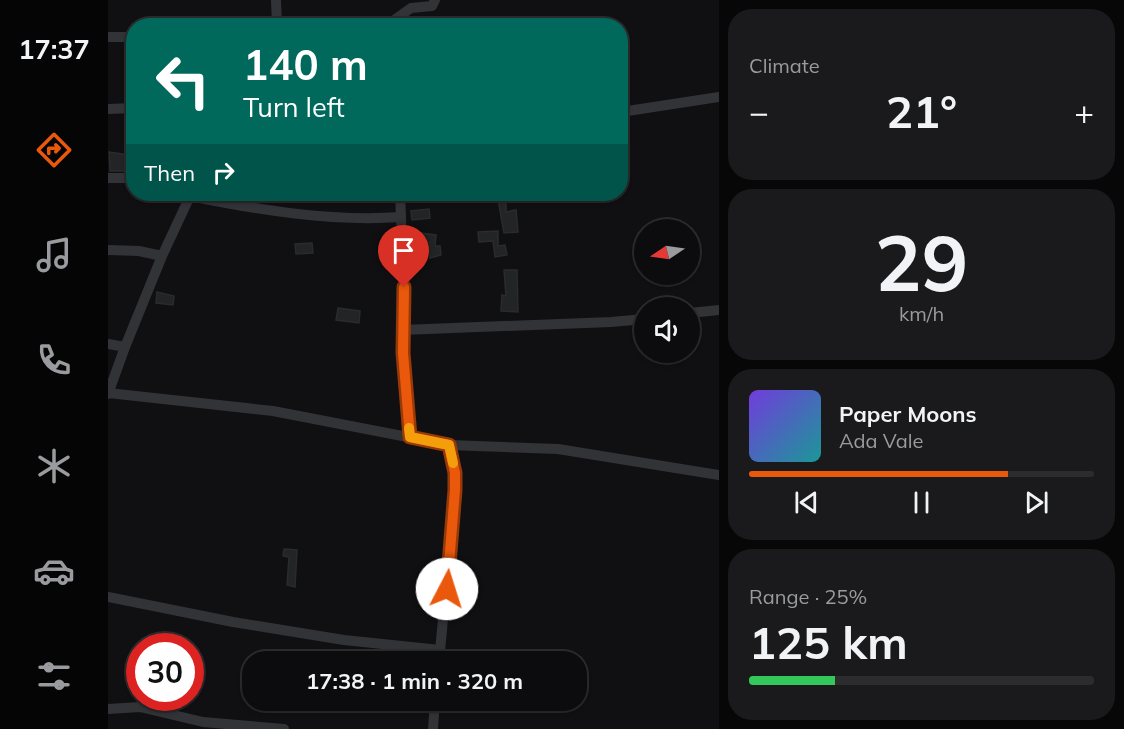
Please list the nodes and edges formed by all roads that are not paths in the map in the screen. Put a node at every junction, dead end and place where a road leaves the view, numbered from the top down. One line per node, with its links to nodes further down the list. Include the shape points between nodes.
1 (276, 0): 3 (street)
2 (435, 0): 4 (street, via 432,6 411,8)
3 (277, 18)
4 (397, 18)
5 (108, 37): 6 (street)
6 (126, 37)
7 (719, 97): 10 (street)
8 (126, 108): 9 (street)
9 (108, 109)
10 (628, 110)
11 (108, 178): 12 (street)
12 (126, 178)
13 (188, 201): 18 (street)
14 (222, 201): 16 (street, via 317,215)
15 (400, 201): 16 (street)
16 (401, 217): 22 (street)
17 (108, 250): 18 (street)
18 (162, 256): 24 (street)
19 (719, 310): 20 (street)
20 (700, 312)
21 (634, 319): 22 (street)
22 (402, 330): 26 (street)
23 (108, 344): 24 (street)
24 (125, 347): 25 (street)
25 (108, 394): 26 (street, via 273,411)
26 (410, 437): 27 (street)
27 (449, 445): 28 (street, via 558,449); 31 (street, via 455,490)
28 (719, 476)
29 (108, 597): 30 (street)
30 (409, 651)
31 (440, 651)
32 (108, 709): 34 (street, via 140,707 203,722)
33 (434, 711): 35 (street)
34 (284, 729)
35 (433, 729)

